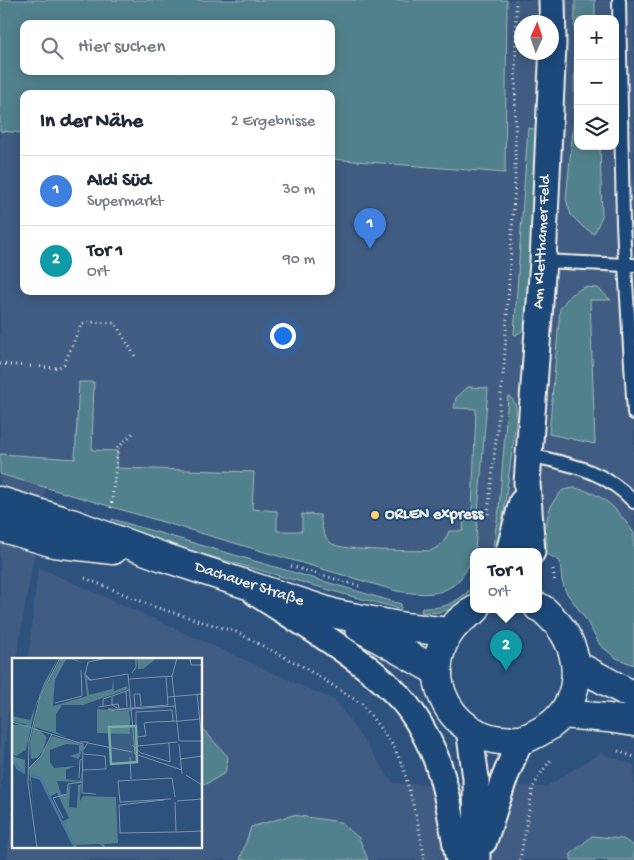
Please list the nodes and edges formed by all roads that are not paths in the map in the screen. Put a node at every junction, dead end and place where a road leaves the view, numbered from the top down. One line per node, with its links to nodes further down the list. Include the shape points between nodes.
1 (552, 0): 3 (street, Am Kletthamer Feld, via 553,44)
2 (619, 0): 4 (lane, via 622,213)
3 (543, 261): 4 (lane); 6 (street, Am Kletthamer Feld)
4 (630, 265): 5 (lane)
5 (634, 413)
6 (529, 455): 7 (street, Am Kletthamer Feld); 8 (lane, via 594,472)
7 (527, 483): 11 (street, Am Kletthamer Feld); 12 (street, Am Kletthamer Feld)
8 (633, 498)
9 (0, 501): 13 (street, Dachauer Straße)
10 (0, 527): 13 (street, Dachauer Straße, via 54,543)
11 (510, 548)
12 (532, 548)
13 (163, 557): 14 (street, Dachauer Straße)
14 (237, 581): 17 (street, Dachauer Straße); 26 (street, via 336,645 385,682 404,702 435,756)
15 (542, 605): 19 (street, via 565,633)
16 (470, 613): 18 (street)
17 (336, 614): 18 (street, Dachauer Straße); 20 (street, Dachauer Straße)
18 (449, 632): 20 (street, via 440,652)
19 (576, 665): 21 (street); 22 (street, via 574,691)
20 (438, 672): 24 (street, via 446,705)
21 (634, 696)
22 (562, 714): 23 (street); 25 (street, via 544,730)
23 (634, 722)
24 (469, 729): 25 (street, via 490,738); 27 (street, via 476,778)
25 (520, 740): 27 (street)
26 (459, 860)
27 (478, 860)

